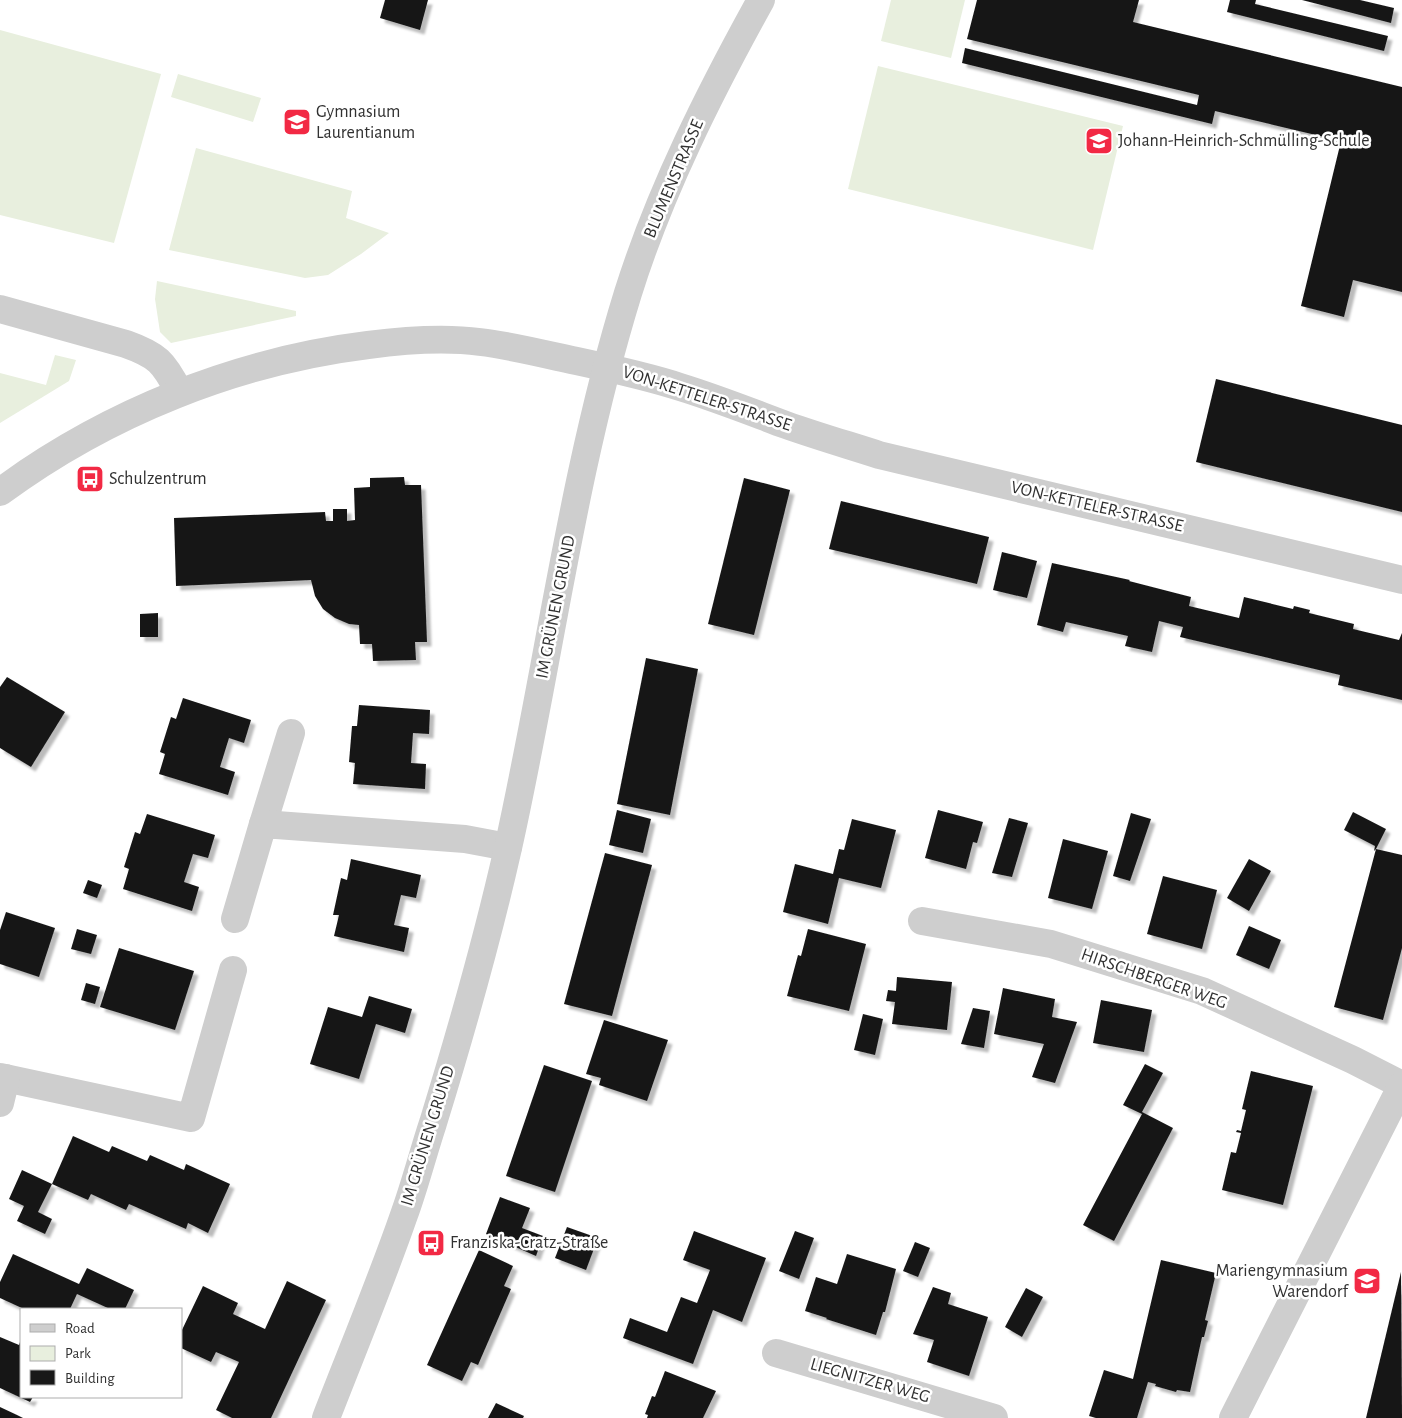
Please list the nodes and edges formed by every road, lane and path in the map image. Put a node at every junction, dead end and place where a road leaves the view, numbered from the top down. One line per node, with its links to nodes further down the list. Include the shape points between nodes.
1 (760, 0): 3 (street, BLUMENSTRASSE, via 710,94 676,169 630,289)
2 (0, 309): 4 (street, via 143,350 169,371)
3 (607, 367): 4 (street, VON-KETTELER-STRASSE, via 481,342 410,340 326,350 254,367); 6 (street, VON-KETTELER-STRASSE, via 681,387 879,455); 9 (street, IM GRÜNEN GRUND, via 586,455)
4 (179, 392): 5 (street, VON-KETTELER-STRASSE, via 78,442 31,469)
5 (0, 492)
6 (1402, 580)
7 (291, 733): 8 (street)
8 (263, 824): 9 (street, via 465,839); 10 (street)
9 (508, 847): 16 (street, IM GRÜNEN GRUND, via 446,1082 404,1215)
10 (235, 919)
11 (922, 920): 13 (street, HIRSCHBERGER WEG, via 1051,944 1202,992)
12 (233, 970): 14 (street, via 191,1118)
13 (1402, 1085): 18 (street)
14 (2, 1086)
15 (776, 1353): 17 (street, LIEGNITZER WEG)
16 (326, 1418)
17 (994, 1418)
18 (1234, 1418)

